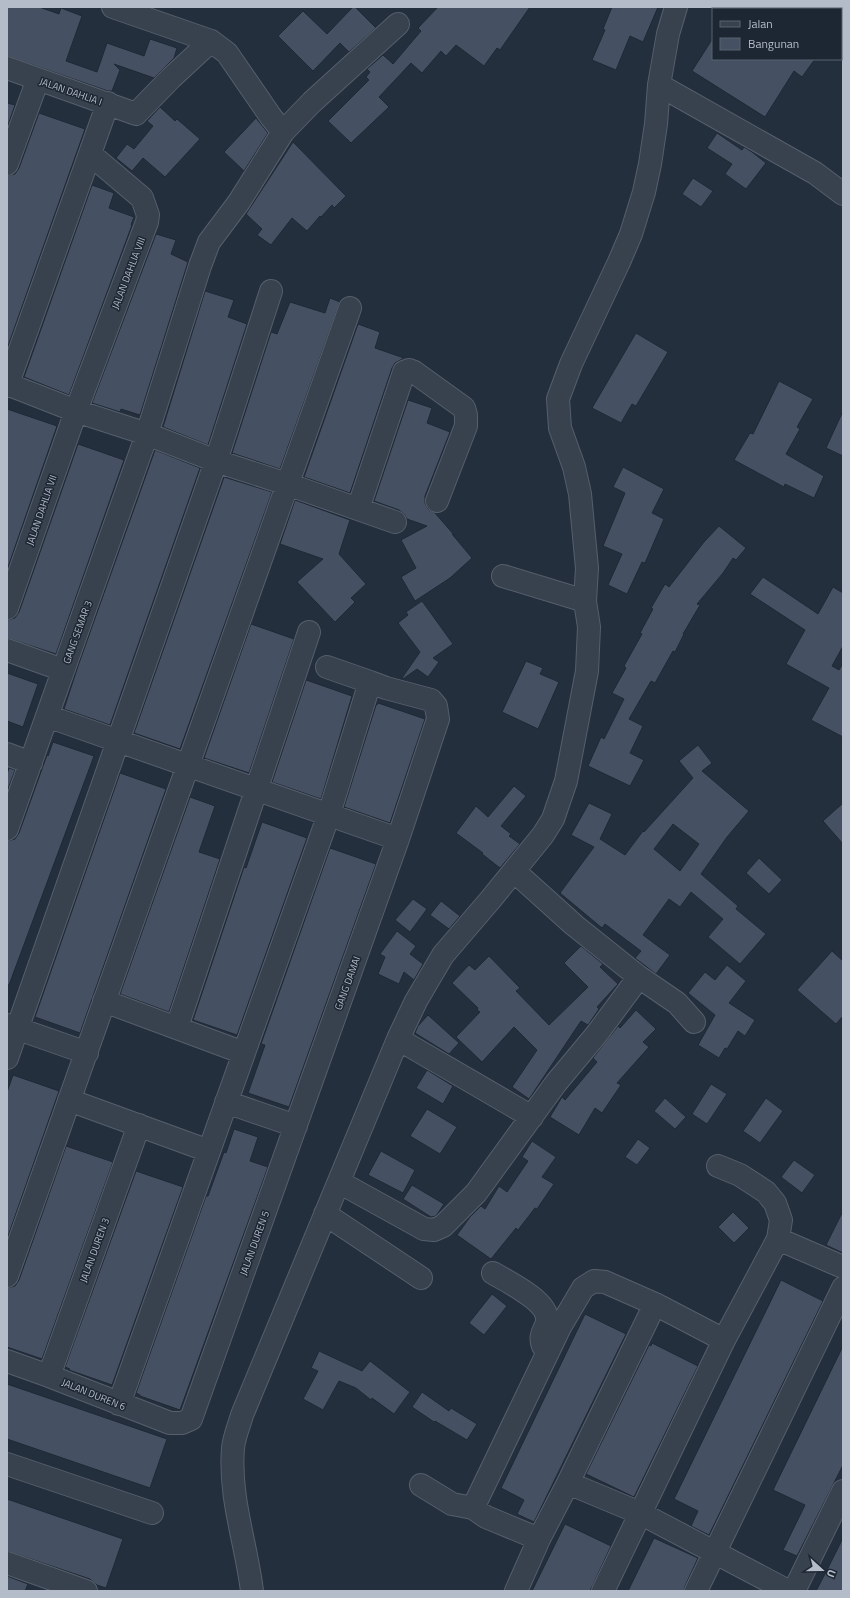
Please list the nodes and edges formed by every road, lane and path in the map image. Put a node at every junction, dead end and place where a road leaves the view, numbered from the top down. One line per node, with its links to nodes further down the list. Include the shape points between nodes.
1 (113, 7): 4 (street)
2 (676, 7): 7 (street, via 668,34)
3 (398, 24): 9 (street, GANG SEMAR 3, via 312,102)
4 (211, 42): 8 (street, JALAN DAHLIA I, via 170,78 136,114); 9 (street, via 228,53)
5 (7, 68): 6 (street, JALAN DAHLIA I)
6 (38, 79): 8 (street, JALAN DAHLIA I); 11 (street)
7 (659, 85): 12 (street, via 815,173); 24 (street, via 650,164 631,234 571,364 558,399 560,428 574,467 580,494 587,568)
8 (108, 103): 10 (street)
9 (283, 132): 17 (street, GANG SEMAR 3, via 204,253)
10 (90, 154): 15 (street); 16 (street, JALAN DAHLIA VIII, via 142,198 148,215)
11 (7, 164)
12 (843, 194)
13 (271, 291): 18 (street)
14 (350, 308): 19 (street)
15 (7, 385): 16 (street)
16 (76, 411): 17 (street); 25 (street, JALAN DAHLIA VII)
17 (147, 434): 18 (street); 29 (street, GANG SEMAR 3)
18 (216, 461): 19 (street); 32 (street)
19 (288, 484): 21 (street); 35 (street)
20 (437, 501): 21 (street, via 466,426 466,415 464,408 409,370 404,372)
21 (358, 509): 22 (street)
22 (396, 522)
23 (504, 576): 24 (street)
24 (585, 601): 40 (street, via 589,627 589,660 568,776 553,819)
25 (7, 608)
26 (309, 632): 36 (street)
27 (7, 650): 29 (street)
28 (327, 667): 30 (street, GANG DAMAI)
29 (64, 670): 31 (street, GANG SEMAR 3)
30 (370, 682): 37 (street); 39 (street, GANG DAMAI, via 431,700 436,706 438,719)
31 (47, 716): 32 (street); 34 (street, GANG SEMAR 3)
32 (119, 741): 35 (street); 44 (street)
33 (7, 754): 34 (street)
34 (31, 763): 38 (street, GANG SEMAR 3)
35 (188, 765): 36 (street); 42 (street)
36 (256, 789): 37 (street); 45 (street)
37 (329, 814): 39 (street); 48 (street)
38 (7, 830)
39 (398, 839): 54 (street, GANG DAMAI)
40 (514, 871): 41 (street, via 574,925); 46 (street, via 443,955 416,1001)
41 (639, 977): 43 (street, via 677,1003); 52 (street)
42 (104, 1001): 45 (street); 47 (street)
43 (694, 1022)
44 (12, 1026): 47 (street); 49 (street)
45 (177, 1027): 48 (street)
46 (398, 1039): 52 (street); 57 (street)
47 (87, 1053): 50 (street)
48 (244, 1053): 51 (street)
49 (7, 1058)
50 (69, 1100): 53 (street); 62 (street)
51 (226, 1102): 54 (street); 55 (street)
52 (532, 1117): 57 (street, via 476,1193 443,1226 434,1230 424,1229)
53 (139, 1125): 55 (street); 69 (street, JALAN DUREN 3)
54 (296, 1126): 71 (street, JALAN DUREN 5, via 191,1420)
55 (209, 1151): 70 (street)
56 (718, 1166): 59 (street, via 740,1175 766,1192 775,1203 781,1220)
57 (339, 1182): 58 (street)
58 (325, 1214): 63 (street); 84 (street, via 242,1415 234,1446 232,1470 235,1505 246,1549)
59 (778, 1239): 60 (street); 66 (street)
60 (843, 1267)
61 (493, 1273): 67 (street, via 533,1298 543,1308 547,1315 547,1323 543,1330 542,1345)
62 (7, 1276)
63 (421, 1278)
64 (843, 1288): 80 (street)
65 (655, 1304): 66 (street); 67 (street, via 605,1282 594,1281 583,1288); 73 (street)
66 (724, 1340): 78 (street)
67 (548, 1351): 76 (street)
68 (7, 1361): 69 (street, JALAN DUREN 6)
69 (49, 1376): 70 (street, JALAN DUREN 6)
70 (119, 1404): 71 (street, JALAN DUREN 6, via 170,1423)
71 (182, 1424)
72 (7, 1464): 77 (street)
73 (568, 1484): 78 (street); 79 (street)
74 (421, 1485): 76 (street, via 452,1504)
75 (843, 1491): 89 (street)
76 (473, 1508): 79 (street, via 486,1517)
77 (152, 1513)
78 (640, 1513): 80 (street); 86 (street)
79 (539, 1539): 85 (street)
80 (714, 1553): 87 (street); 88 (street)
81 (7, 1563): 82 (street)
82 (42, 1584): 83 (street)
83 (86, 1591)
84 (252, 1591)
85 (516, 1591)
86 (603, 1591)
87 (696, 1591)
88 (788, 1591)
89 (794, 1591)

